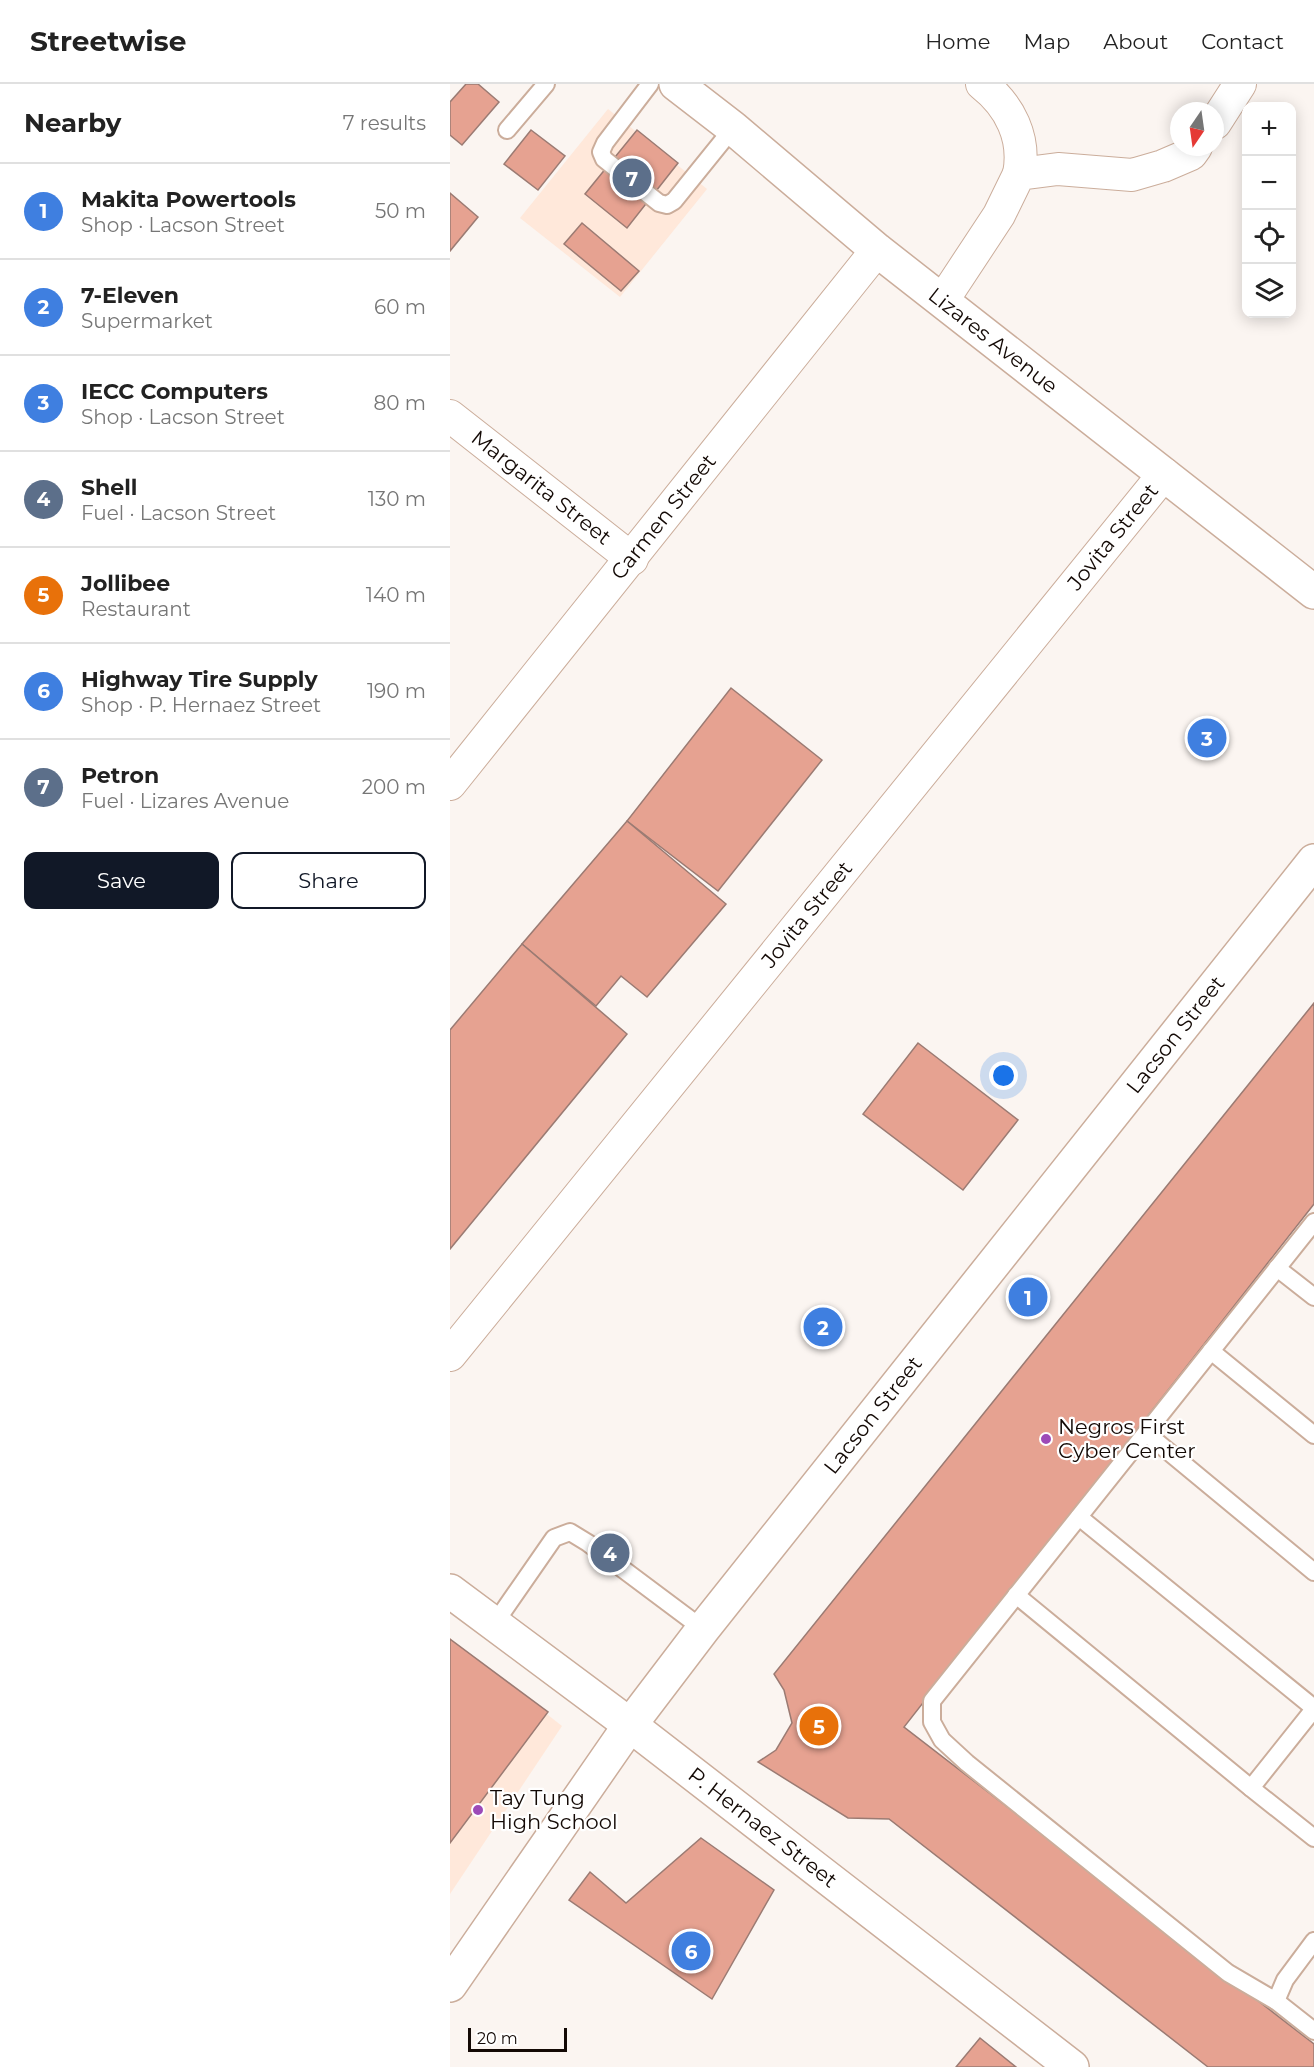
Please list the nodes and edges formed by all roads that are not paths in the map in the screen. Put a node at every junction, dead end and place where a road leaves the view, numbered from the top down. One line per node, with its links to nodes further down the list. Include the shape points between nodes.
1 (546, 84): 8 (lane)
2 (650, 84): 7 (lane, via 601,152 604,159 659,203 667,205 674,201)
3 (676, 84): 7 (main road, Lizares Avenue)
4 (981, 84): 10 (street, via 996,96 1011,117 1018,135)
5 (1240, 84): 6 (street)
6 (1224, 109)
7 (733, 128): 11 (main road, Lizares Avenue)
8 (507, 130)
9 (1186, 156): 10 (street, via 1131,175 1058,169)
10 (1019, 174): 12 (street, via 999,215)
11 (877, 250): 12 (main road, Lizares Avenue); 15 (street, Carmen Street)
12 (943, 300): 14 (main road, Lizares Avenue)
13 (450, 416): 15 (street, Margarita Street)
14 (1164, 474): 16 (main road, Lizares Avenue); 23 (street, Jovita Street)
15 (632, 559): 17 (street, Carmen Street)
16 (1314, 592)
17 (450, 784)
18 (1314, 861): 31 (main road, Lacson Street)
19 (1314, 1222): 20 (lane)
20 (1277, 1268): 21 (lane); 22 (lane)
21 (1314, 1297)
22 (1211, 1351): 24 (lane); 25 (lane)
23 (450, 1355)
24 (1146, 1433): 26 (lane); 27 (lane)
25 (1314, 1435)
26 (1079, 1517): 29 (lane); 32 (lane)
27 (1314, 1572)
28 (450, 1591): 30 (main road, P. Hernaez Street)
29 (1016, 1595): 34 (lane); 38 (lane, via 932,1701 932,1722 942,1740 1228,1973)
30 (495, 1623): 31 (lane, via 554,1538 570,1532); 33 (main road, P. Hernaez Street)
31 (703, 1629): 33 (main road, Lacson Street)
32 (1314, 1709): 34 (lane)
33 (630, 1725): 37 (main road, Lacson Street); 40 (main road, P. Hernaez Street)
34 (1251, 1788): 35 (lane)
35 (1314, 1838)
36 (1314, 1941): 38 (lane, via 1285,1980)
37 (450, 1985)
38 (1276, 2001): 39 (lane)
39 (1314, 2031)
40 (1072, 2067)

